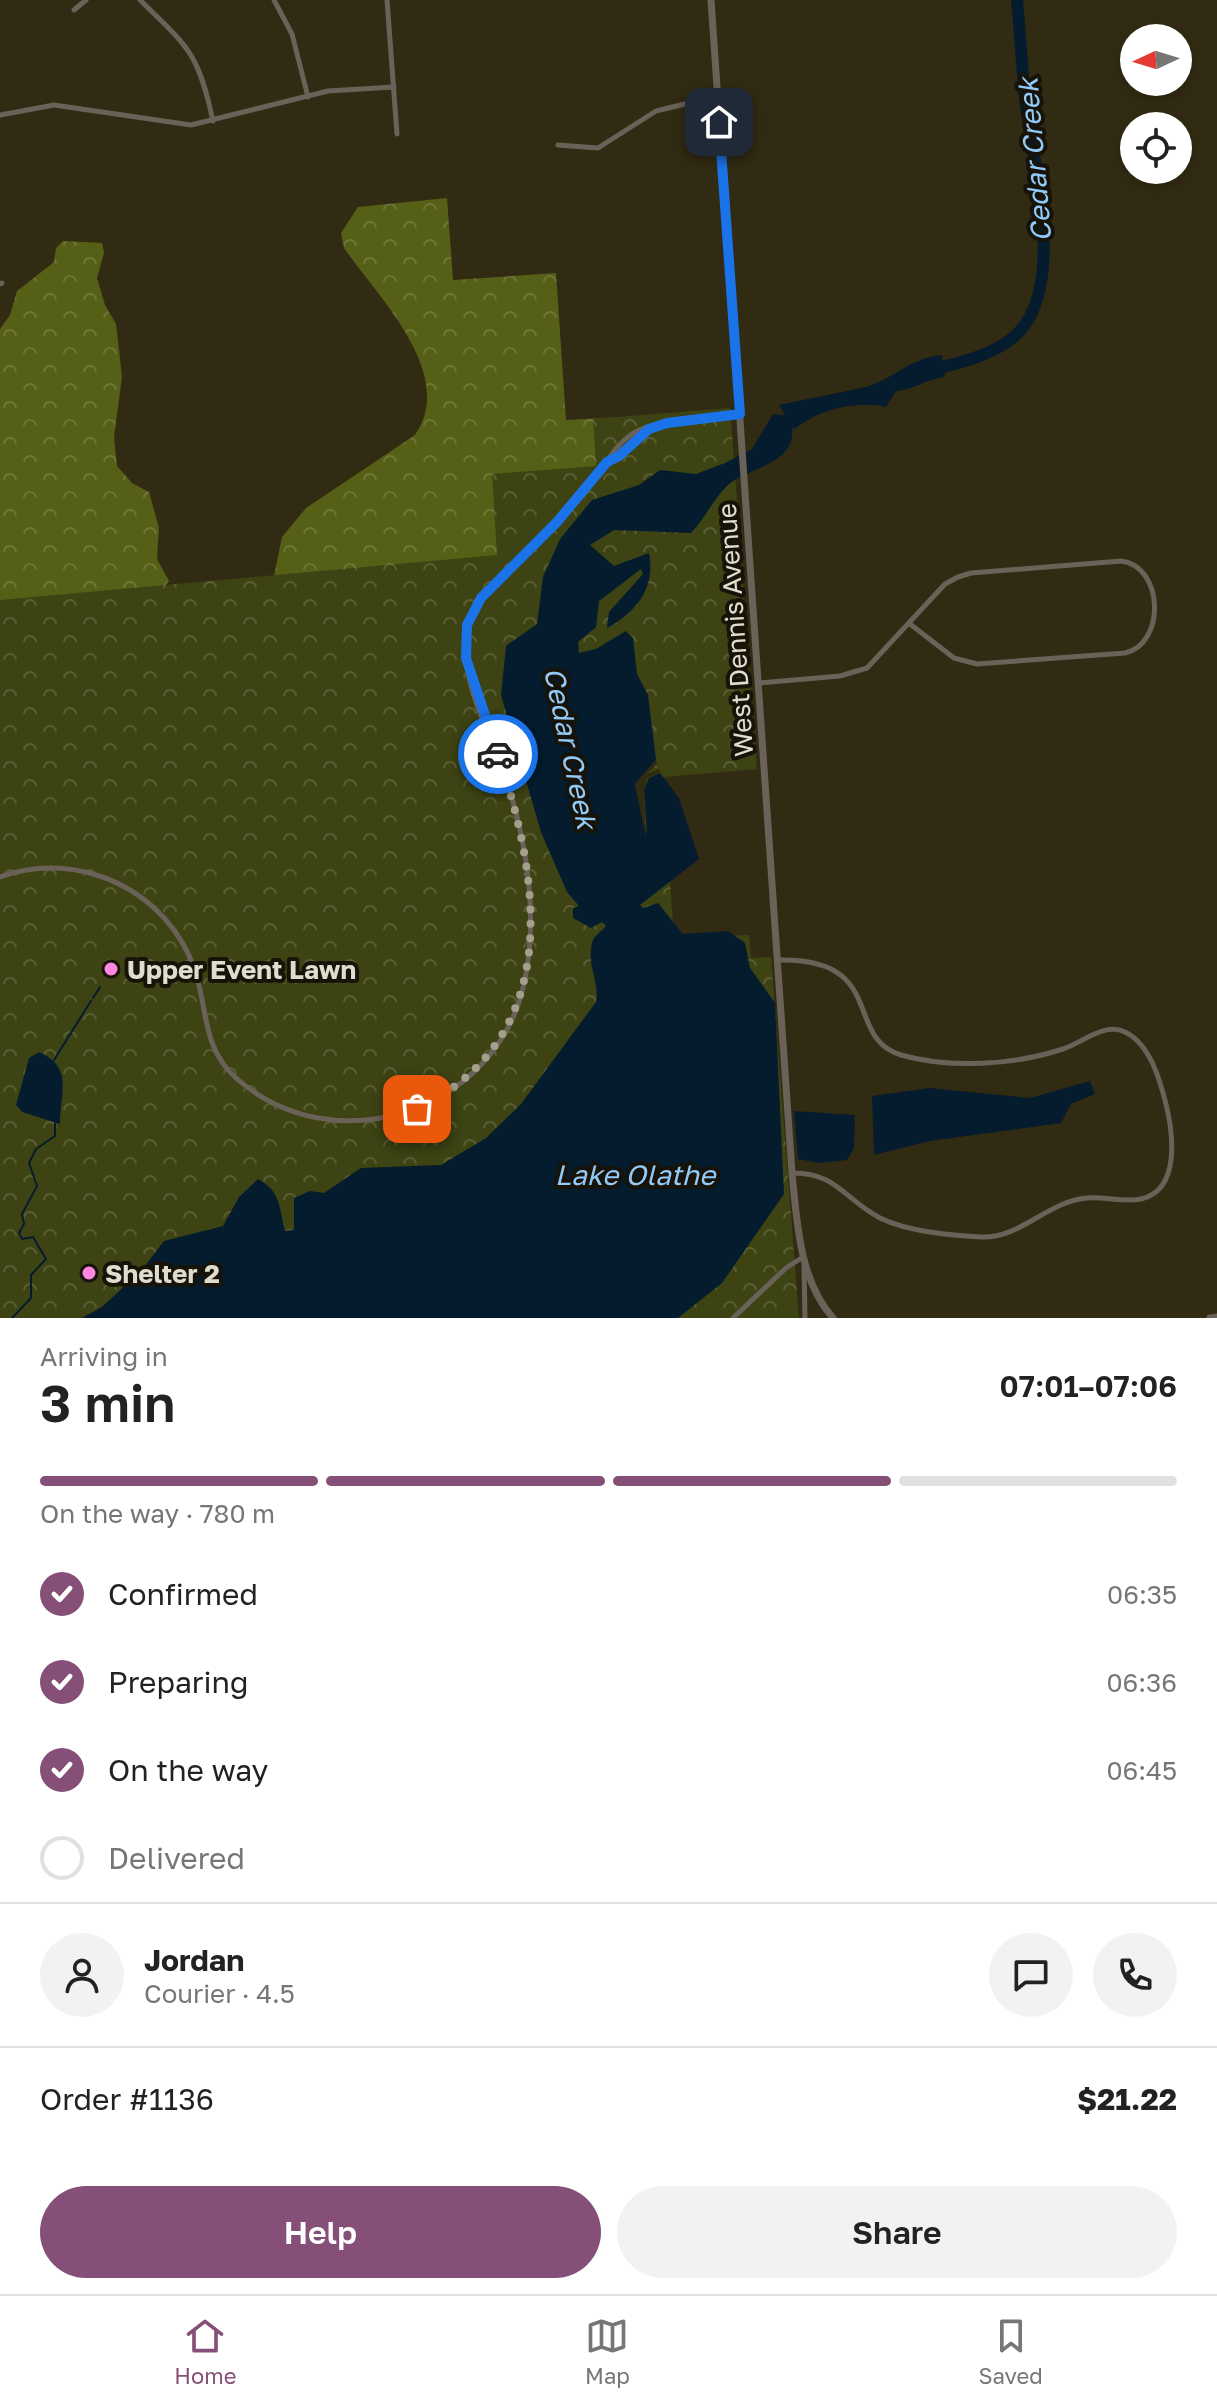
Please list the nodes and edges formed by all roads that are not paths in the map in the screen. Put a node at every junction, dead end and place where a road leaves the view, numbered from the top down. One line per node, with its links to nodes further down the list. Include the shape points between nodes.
1 (86, 0): 6 (street)
2 (140, 0): 11 (street, via 197,61)
3 (274, 0): 9 (street, via 292,34)
4 (387, 0): 7 (street)
5 (711, 0): 8 (street, West Dennis Avenue)
6 (74, 10)
7 (394, 87): 9 (street); 12 (street)
8 (718, 96): 13 (street, via 656,111 598,148); 14 (street, West Dennis Avenue)
9 (308, 97): 11 (street)
10 (0, 115): 11 (street, via 54,105 171,125)
11 (213, 121)
12 (397, 134)
13 (558, 145)
14 (740, 414): 16 (street, West Dennis Avenue); 17 (street, via 649,429 607,462 557,522 492,584 467,625 469,674 522,840 530,942 523,990 506,1032 459,1085 417,1109 361,1122 319,1120 278,1108 220,1060 207,1032 188,953 142,897 111,879 75,868 40,868)
15 (910, 624): 15 (street, via 954,658 977,664 1136,651 1152,634 1151,585 1136,565 1113,562 971,573 945,584); 16 (street, via 881,657 858,672)
16 (759, 683): 18 (street, West Dennis Avenue)
17 (0, 877)
18 (779, 960): 19 (street, West Dennis Avenue); 19 (street, via 818,964 844,977 859,994 873,1034 903,1055 1008,1061 1062,1050 1103,1031 1126,1033 1153,1065 1171,1131 1168,1172 1153,1194 1140,1200 1090,1197 1066,1202 994,1237 897,1224 866,1209 828,1179)
19 (792, 1173): 20 (street, West Dennis Avenue)
20 (804, 1256): 22 (street); 23 (street); 24 (street, West Dennis Avenue, via 815,1291)
21 (1217, 1317): 25 (street)
22 (733, 1318)
23 (805, 1318)
24 (833, 1318)
25 (1210, 1318)

